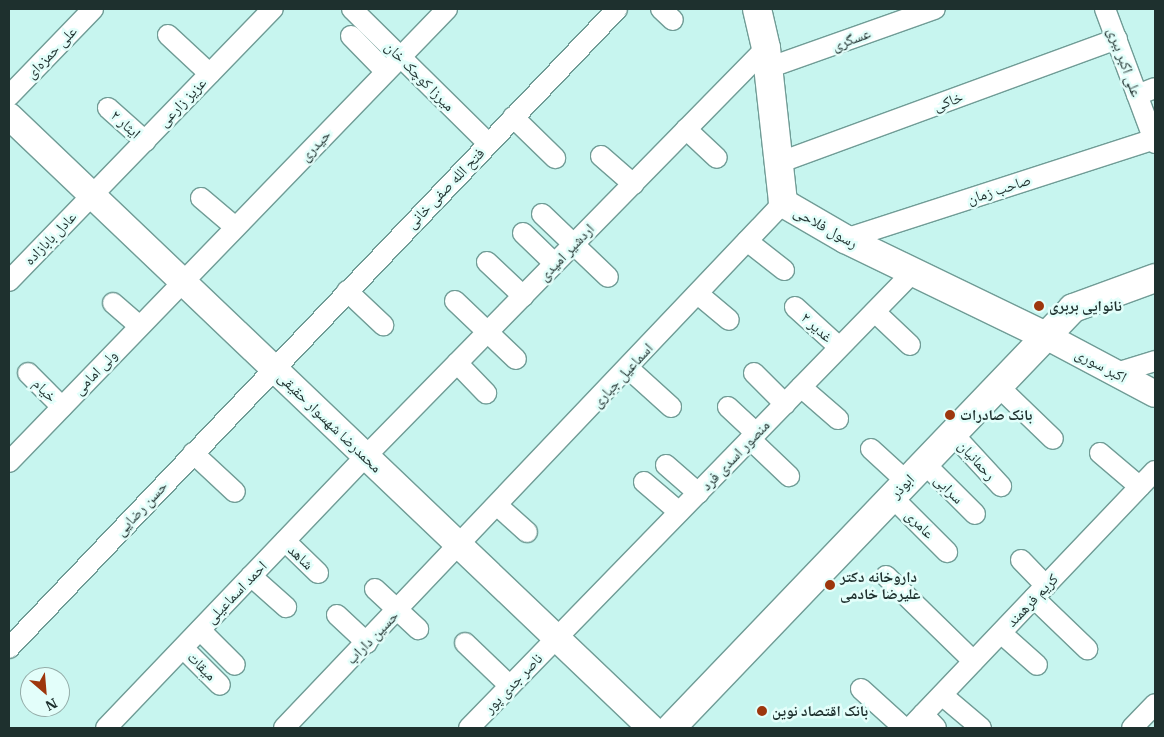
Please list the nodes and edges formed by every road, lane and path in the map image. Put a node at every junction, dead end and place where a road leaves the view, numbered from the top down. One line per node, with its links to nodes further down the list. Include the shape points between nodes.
1 (93, 9): 17 (street, علی حمزه‌ای)
2 (272, 9): 15 (street, عزیز زارعی)
3 (352, 9): 12 (street, میرزا کوچک خان)
4 (447, 9): 12 (street, حیدری)
5 (617, 9): 20 (street, فتح الله صفی خانی)
6 (757, 9): 13 (main road, رسول فلاحی)
7 (935, 9): 13 (street, عسگری)
8 (1105, 9): 11 (street, علی اکبر ببری)
9 (168, 35): 15 (street)
10 (351, 36): 14 (street)
11 (1117, 39): 16 (street, علی اکبر ببری); 28 (street, خاکی)
12 (401, 56): 14 (street, حیدری); 24 (street, میرزا کوچک خان)
13 (767, 58): 21 (street, اردشیر امیدی); 28 (main road, رسول فلاحی)
14 (386, 72): 34 (street, حیدری)
15 (210, 74): 22 (street, عزیز زارعی)
16 (1146, 91): 23 (street, علی اکبر ببری)
17 (9, 96)
18 (108, 108): 22 (street, ایثار ۲)
19 (9, 116): 30 (street, محمدرضا شهسوار حقیقی)
20 (513, 117): 24 (street, فتح الله صفی خانی); 26 (street)
21 (686, 129): 27 (street); 29 (street, اردشیر امیدی)
22 (145, 141): 30 (street, عزیز زارعی)
23 (1154, 141): 36 (street, صاحب زمان)
24 (488, 143): 47 (street, فتح الله صفی خانی)
25 (601, 156): 29 (street)
26 (555, 158)
27 (717, 158)
28 (778, 163): 32 (main road, رسول فلاحی)
29 (632, 184): 38 (street, اردشیر امیدی)
30 (92, 196): 45 (street, عادل بابازاده); 46 (street, محمدرضا شهسوار حقیقی)
31 (201, 198): 34 (street)
32 (783, 203): 36 (main road, رسول فلاحی); 37 (street, اسماعیل جباری)
33 (542, 214): 38 (street)
34 (235, 227): 46 (street, حیدری)
35 (523, 233): 40 (street)
36 (845, 240): 42 (main road, رسول فلاحی)
37 (747, 241): 41 (street); 48 (street, اسماعیل جباری)
38 (574, 244): 40 (street, اردشیر امیدی); 43 (street)
39 (487, 262): 49 (street)
40 (554, 263): 49 (street, اردشیر امیدی)
41 (784, 270)
42 (914, 271): 53 (street, منصور اسدی فرد); 58 (main road, رسول فلاحی)
43 (608, 277)
44 (1155, 278): 58 (main road, ابوذر, via 1073,308)
45 (9, 281)
46 (182, 281): 56 (street, ولی امامی); 64 (street, محمدرضا شهسوار حقیقی)
47 (347, 291): 55 (street); 64 (street, فتح الله صفی خانی)
48 (698, 294): 54 (street); 65 (street, اسماعیل جباری)
49 (523, 296): 57 (street, اردشیر امیدی)
50 (455, 301): 57 (street)
51 (113, 303): 56 (street)
52 (794, 307): 60 (street, غدیر ۲)
53 (875, 312): 59 (street); 60 (street, منصور اسدی فرد)
54 (730, 320)
55 (383, 325)
56 (139, 326): 74 (street, ولی امامی)
57 (488, 332): 61 (street); 63 (street, اردشیر امیدی)
58 (1046, 336): 68 (street, اکبر سوری); 69 (main road, ابوذر)
59 (910, 345)
60 (840, 347): 70 (street, منصور اسدی فرد)
61 (516, 359)
62 (1155, 361): 68 (street)
63 (457, 363): 71 (street); 84 (street, اردشیر امیدی)
64 (273, 368): 83 (street, حسن رضایی); 84 (street, محمدرضا شهسوار حقیقی)
65 (628, 368): 75 (street); 95 (street, اسماعیل جباری)
66 (28, 373): 74 (street, خیام)
67 (754, 373): 73 (street)
68 (1116, 373): 72 (street, اکبر سوری)
69 (998, 386): 78 (main road, ابوذر); 80 (street)
70 (801, 387): 73 (street, منصور اسدی فرد); 77 (street)
71 (486, 393)
72 (1155, 394)
73 (785, 404): 79 (street, منصور اسدی فرد)
74 (62, 407): 85 (street, ولی امامی)
75 (671, 407)
76 (728, 407): 79 (street)
77 (838, 420)
78 (952, 434): 89 (main road, ابوذر); 91 (street, رحمانیان)
79 (753, 436): 88 (street); 94 (street, منصور اسدی فرد)
80 (1053, 439)
81 (871, 449): 89 (street)
82 (1100, 452): 92 (street)
83 (193, 453): 93 (street); 117 (street, حسن رضایی)
84 (366, 456): 99 (street, احمد اسماعیلی); 100 (street, محمدرضا شهسوار حقیقی)
85 (9, 462)
86 (666, 465): 94 (street)
87 (1155, 471): 92 (street, کریم فرهمند)
88 (789, 476)
89 (908, 481): 97 (street, سرابی); 101 (street, عامری); 133 (main road, ابوذر)
90 (644, 482): 96 (street)
91 (1001, 486)
92 (1140, 487): 107 (street, کریم فرهمند)
93 (235, 492)
94 (698, 493): 96 (street, منصور اسدی فرد)
95 (498, 506): 98 (street); 100 (street, اسماعیل جباری)
96 (679, 512): 114 (street, منصور اسدی فرد)
97 (975, 514)
98 (527, 532)
99 (285, 541): 103 (street, شاهد); 104 (street, احمد اسماعیلی)
100 (460, 546): 109 (street, حسین داراب); 114 (street, محمدرضا شهسوار حقیقی)
101 (947, 552)
102 (1021, 560): 107 (street)
103 (318, 573)
104 (251, 576): 108 (street); 112 (street, احمد اسماعیلی)
105 (886, 576): 120 (street)
106 (375, 589): 109 (street)
107 (1040, 592): 113 (street, کریم فرهمند); 119 (street)
108 (286, 607)
109 (397, 612): 111 (street); 115 (street, حسین داراب)
110 (337, 615): 115 (street)
111 (418, 629)
112 (200, 630): 118 (street, احمد اسماعیلی); 121 (street)
113 (1001, 633): 120 (street, کریم فرهمند); 122 (street)
114 (557, 638): 124 (street, ناصر جدی پور); 132 (street, محمدرضا شهسوار حقیقی)
115 (367, 643): 130 (street, حسین داراب)
116 (465, 643): 124 (street)
117 (10, 645)
118 (183, 648): 123 (street, میقات); 129 (street, احمد اسماعیلی)
119 (1087, 649)
120 (974, 661): 126 (street, کریم فرهمند)
121 (235, 665)
122 (1036, 666)
123 (220, 685)
124 (510, 686): 131 (street, ناصر جدی پور)
125 (861, 689): 134 (street)
126 (942, 695): 128 (street, کریم فرهمند); 135 (street)
127 (1154, 708): 136 (street)
128 (923, 724)
129 (106, 728)
130 (284, 728)
131 (469, 728)
132 (651, 728)
133 (671, 728)
134 (904, 728)
135 (981, 728)
136 (1132, 728)

